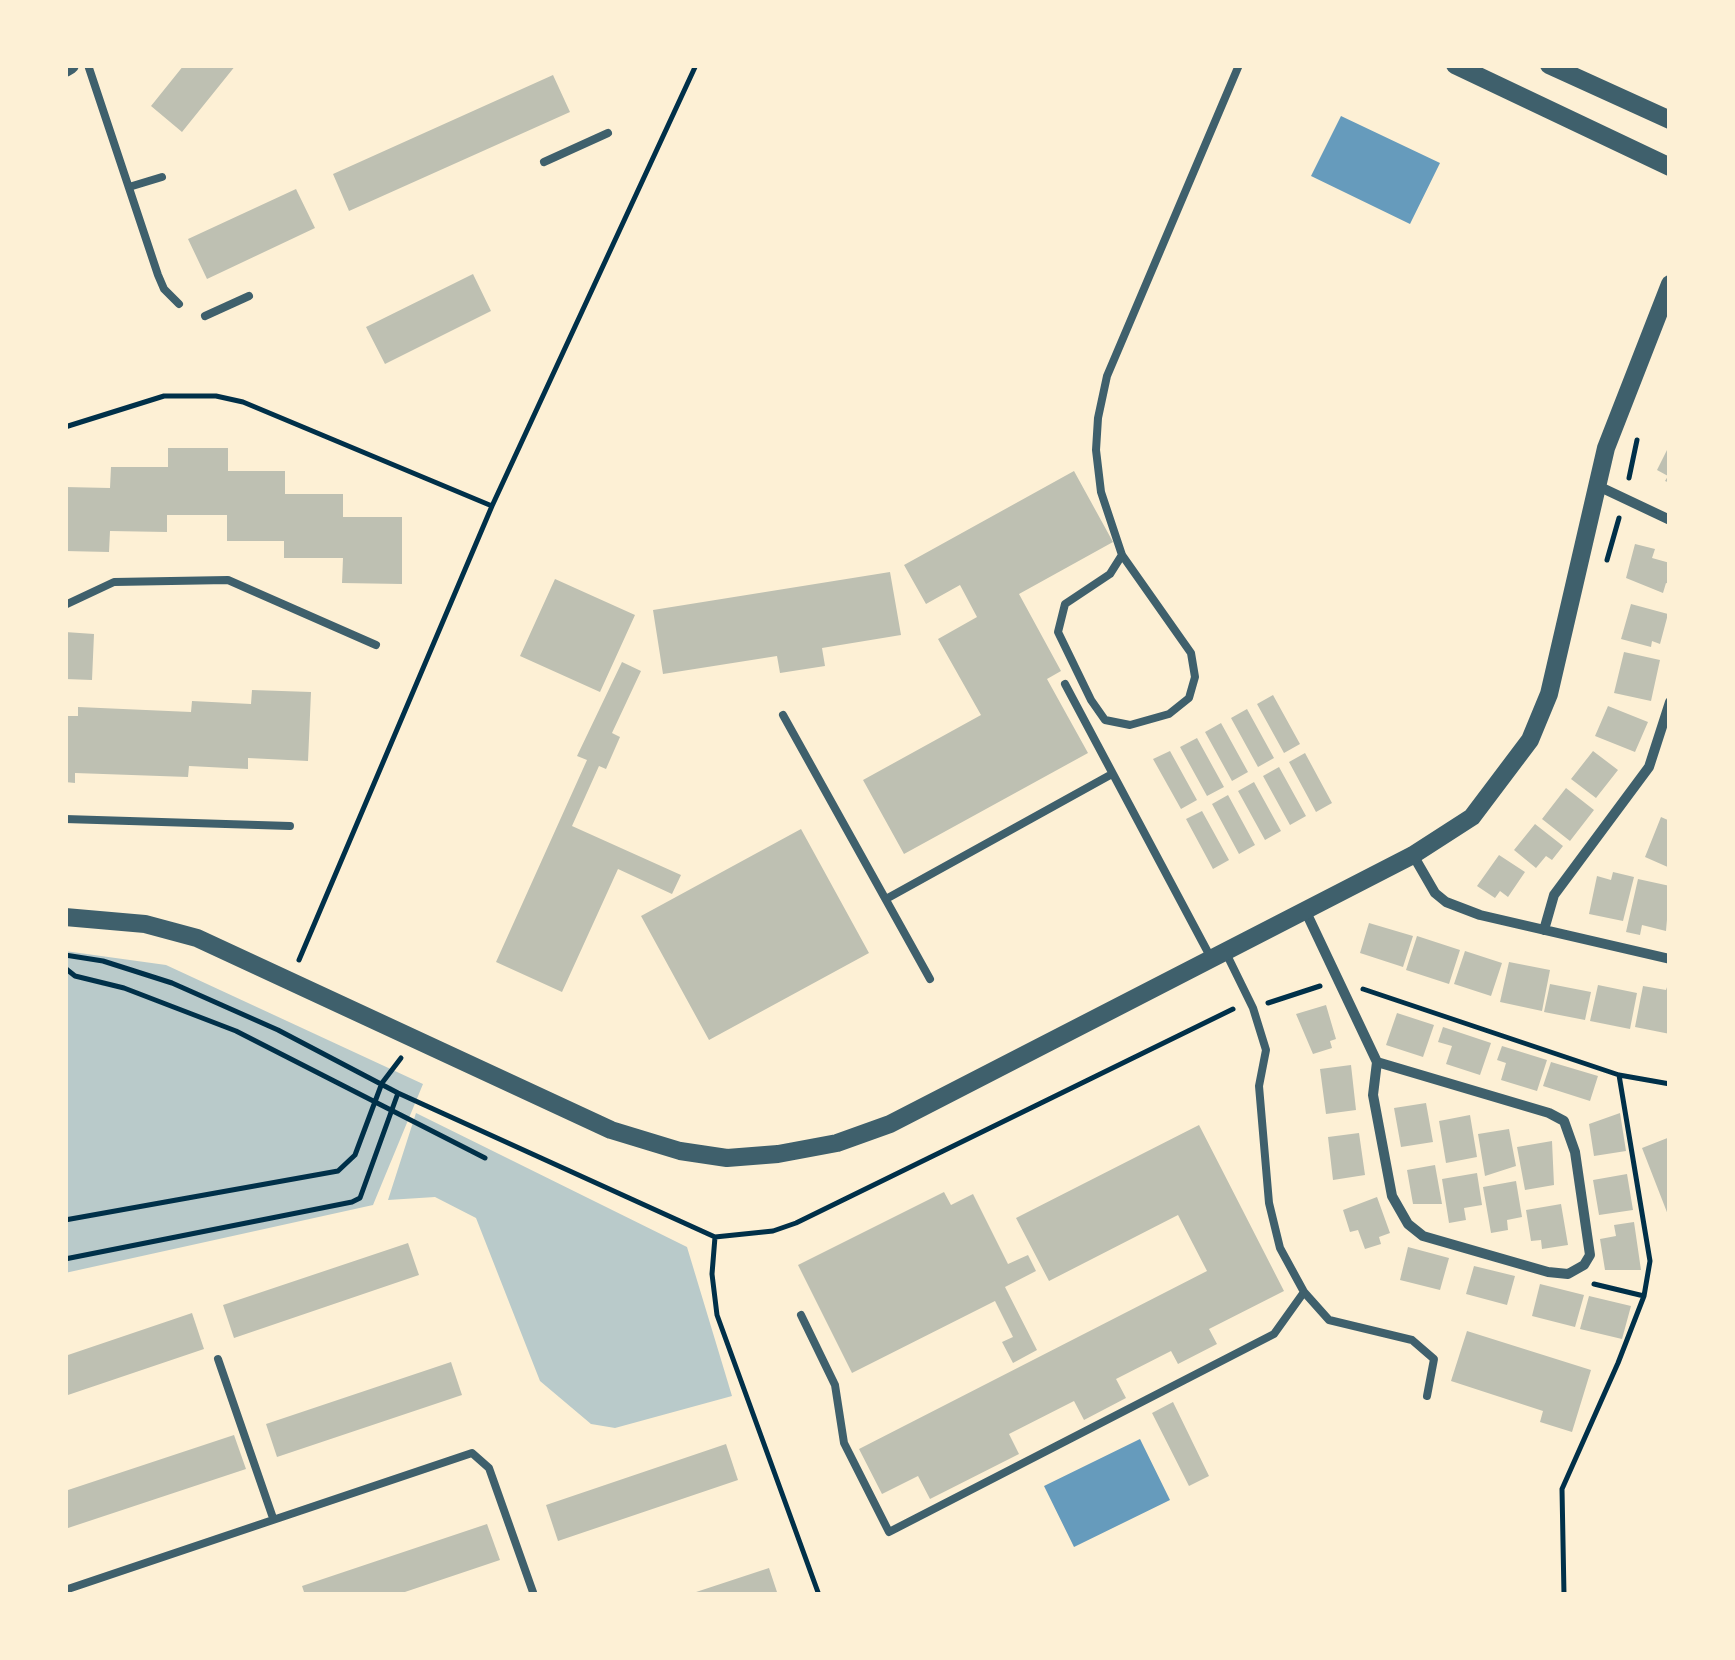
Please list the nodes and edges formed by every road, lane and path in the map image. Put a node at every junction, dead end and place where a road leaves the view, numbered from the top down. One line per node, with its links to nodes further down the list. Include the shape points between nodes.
1 (88, 65): 11 (lane)
2 (696, 65): 20 (path)
3 (1239, 65): 22 (lane, via 1106,376 1096,450 1101,492)
4 (1456, 65): 9 (street)
5 (1549, 65): 6 (street)
6 (1670, 120)
7 (608, 133): 8 (lane)
8 (544, 162)
9 (1670, 167)
10 (162, 177): 11 (lane)
11 (129, 187): 14 (lane, via 164,289)
12 (1670, 284): 18 (street, via 1625,390)
13 (249, 296): 15 (lane)
14 (178, 304)
15 (205, 316)
16 (65, 427): 20 (path, via 164,396 216,396)
17 (1639, 428): 19 (path)
18 (1598, 486): 19 (street); 32 (street, via 1549,694 1530,740 1472,817)
19 (1624, 498): 21 (street); 23 (path)
20 (492, 506): 43 (path)
21 (1670, 520)
22 (1122, 555): 22 (lane, via 1110,574 1065,604 1058,632 1105,720 1130,725 1169,714 1189,698 1194,676 1191,653)
23 (1603, 574)
24 (65, 605): 25 (lane, via 114,582 228,580)
25 (376, 645)
26 (1064, 684): 29 (lane)
27 (1670, 702): 36 (street, via 1650,767 1554,895)
28 (783, 715): 33 (lane)
29 (1112, 774): 33 (lane); 38 (lane)
30 (65, 819): 31 (lane)
31 (290, 826)
32 (1414, 855): 34 (street); 36 (street, via 1446,902)
33 (886, 899): 41 (lane)
34 (1305, 910): 38 (street); 42 (street)
35 (65, 917): 43 (street, via 146,924 197,938)
36 (1544, 930): 39 (street)
37 (65, 955): 49 (path, via 172,983)
38 (1223, 958): 44 (lane); 45 (path, via 1232,994); 46 (street, via 890,1124 778,1154 711,1156 610,1130)
39 (1670, 959)
40 (65, 968): 52 (path, via 236,1031)
41 (930, 979)
42 (1336, 980): 44 (path); 47 (street); 48 (path)
43 (290, 981): 46 (street)
44 (1253, 1008): 45 (path); 59 (lane, via 1266,1050 1259,1086 1269,1204 1280,1248)
45 (1226, 1009): 56 (path, via 1192,1032 796,1223)
46 (415, 1040): 49 (path)
47 (1377, 1062): 58 (street, via 1564,1121 1590,1255); 58 (street, via 1373,1095 1392,1196 1408,1224 1423,1236 1548,1272 1568,1274)
48 (1619, 1075): 50 (path); 60 (path, via 1650,1261)
49 (382, 1083): 51 (path); 52 (path)
50 (1670, 1084)
51 (398, 1093): 53 (path); 56 (path)
52 (375, 1103): 53 (path); 55 (path, via 354,1155 338,1171)
53 (391, 1112): 54 (path); 57 (path, via 360,1198 352,1202)
54 (485, 1158)
55 (65, 1220)
56 (715, 1237): 67 (path, via 717,1315)
57 (65, 1259)
58 (1584, 1266): 60 (path, via 1571,1280)
59 (1304, 1292): 61 (lane, via 1274,1334 890,1532 844,1443 836,1386); 63 (lane, via 1329,1320 1412,1340 1434,1359)
60 (1644, 1296): 68 (path, via 1562,1489)
61 (801, 1315)
62 (218, 1359): 64 (lane)
63 (1428, 1396)
64 (273, 1518): 65 (lane); 66 (lane, via 472,1453 489,1468)
65 (65, 1590)
66 (534, 1595)
67 (818, 1595)
68 (1564, 1595)

